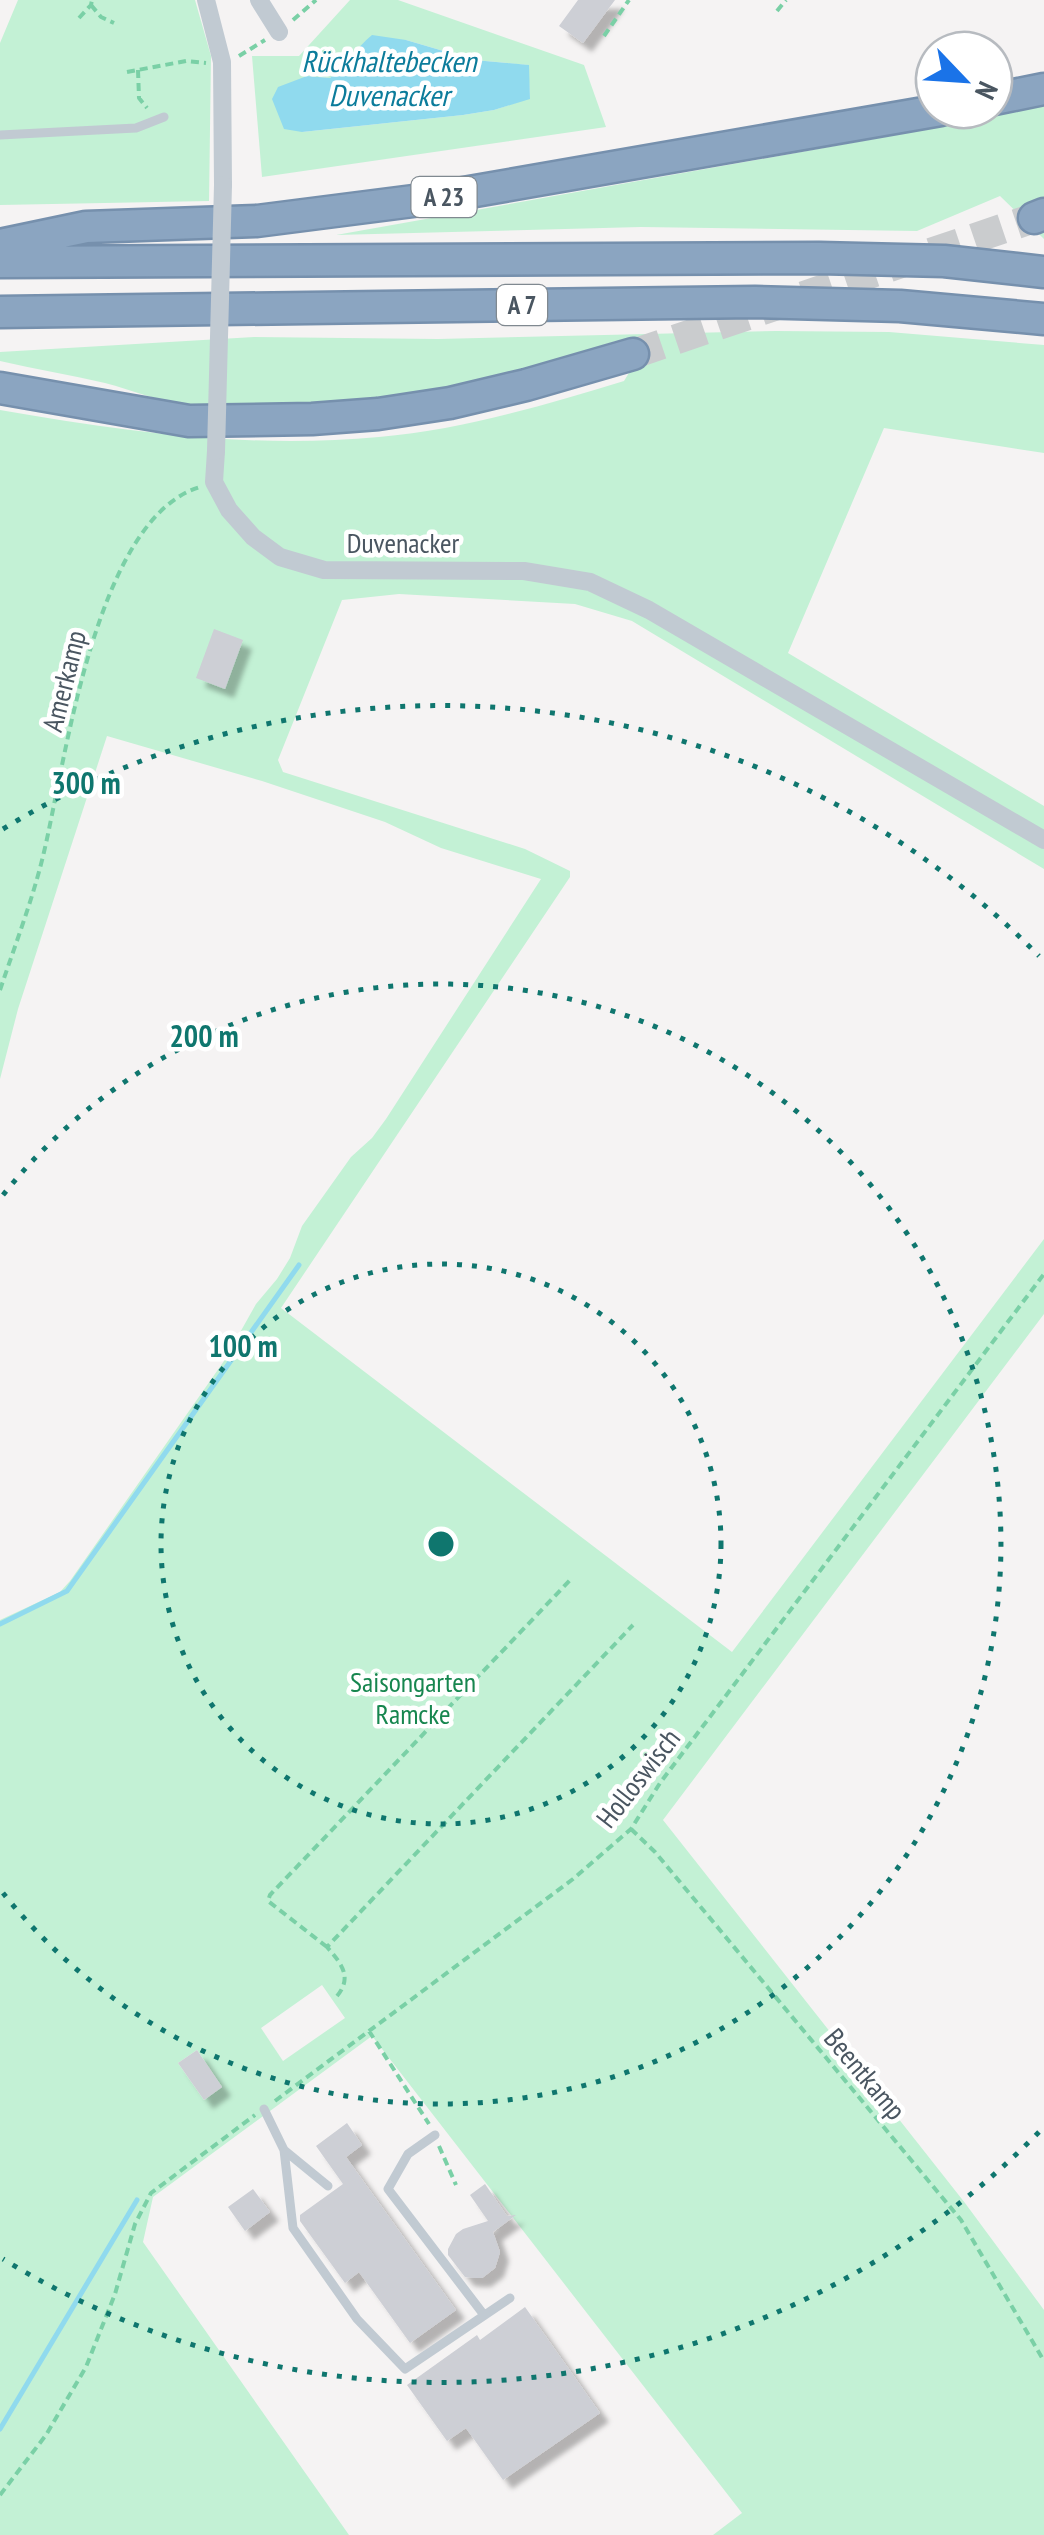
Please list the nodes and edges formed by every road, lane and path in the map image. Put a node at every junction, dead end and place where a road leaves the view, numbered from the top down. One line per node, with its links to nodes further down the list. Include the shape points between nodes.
1 (206, 0): 28 (street, bridge, via 222,62)
2 (260, 0): 10 (street)
3 (316, 0): 10 (path)
4 (630, 0): 11 (path)
5 (786, 0): 7 (path)
6 (92, 2): 8 (path); 9 (path)
7 (777, 11)
8 (79, 18)
9 (114, 23)
10 (279, 32): 12 (path)
11 (604, 36)
12 (238, 56)
13 (204, 63): 14 (path)
14 (138, 70): 15 (path); 19 (path, via 140,98)
15 (127, 72)
16 (1044, 88): 17 (highway)
17 (1014, 95)
18 (914, 115): 21 (highway, A 23, via 430,199 257,221 86,228)
19 (164, 117): 20 (lane, via 136,128)
20 (0, 135)
21 (0, 245)
22 (0, 262): 23 (highway, A 7, via 818,258)
23 (1044, 272)
24 (0, 312): 25 (highway, A 7, via 756,302)
25 (1044, 319)
26 (633, 354): 27 (highway, via 450,403 312,419 189,421)
27 (0, 388)
28 (214, 482): 29 (street, Duvenacker, via 253,537 280,557 324,570 524,572 590,582); 30 (path, Amerkamp, via 156,513 112,587 88,654 42,858)
29 (1044, 840)
30 (0, 990)
31 (1044, 1274): 34 (path, Holloswisch)
32 (572, 1578): 35 (path, via 270,1895 268,1901)
33 (632, 1625): 35 (path)
34 (631, 1829): 37 (path, Holloswisch); 45 (path, Beentkamp, via 961,2220)
35 (327, 1947): 36 (path, via 346,1974)
36 (337, 1996)
37 (369, 2031): 38 (path, Holloswisch); 39 (path)
38 (264, 2109): 40 (lane); 46 (path, Holloswisch, via 151,2193 86,2367)
39 (435, 2135): 42 (path); 44 (lane, via 408,2154 388,2189)
40 (284, 2150): 41 (lane); 44 (lane, via 293,2228 357,2319 404,2369)
41 (328, 2186)
42 (456, 2186)
43 (510, 2298): 44 (lane)
44 (484, 2315)
45 (1044, 2362)
46 (0, 2495)

